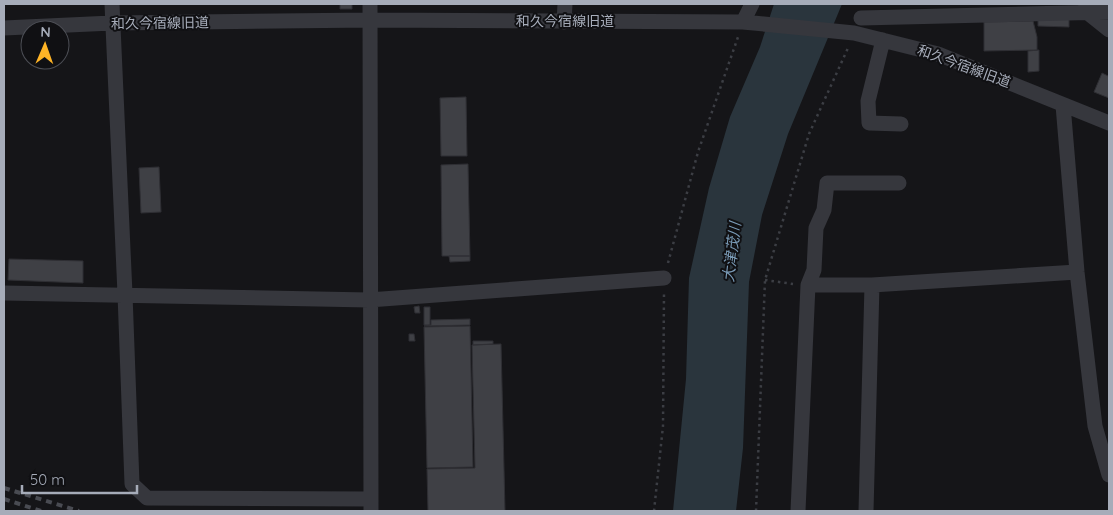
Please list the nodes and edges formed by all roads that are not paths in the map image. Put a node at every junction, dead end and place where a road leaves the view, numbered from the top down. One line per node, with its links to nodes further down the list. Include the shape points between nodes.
1 (112, 4): 11 (street)
2 (370, 4): 8 (street)
3 (565, 4): 9 (street)
4 (752, 4): 10 (street)
5 (1082, 8): 6 (street); 7 (street); 13 (street)
6 (864, 11): 14 (street)
7 (1109, 12)
8 (370, 20): 9 (street, 和久今宿線旧道); 11 (street, 和久今宿線旧道); 26 (street)
9 (564, 22): 10 (street, 和久今宿線旧道)
10 (743, 22): 14 (street, 和久今宿線旧道)
11 (112, 23): 12 (street, 和久今宿線旧道); 25 (street)
12 (4, 28)
13 (1109, 30)
14 (854, 33): 15 (street, 和久今宿線旧道)
15 (884, 40): 16 (street, 和久今宿線旧道, via 938,54); 17 (street, via 868,101 869,124)
16 (1063, 105): 18 (street, 和久今宿線旧道); 20 (street)
17 (901, 124)
18 (1109, 124)
19 (899, 183): 22 (street, via 828,183 824,210 816,228 814,270)
20 (1077, 272): 23 (street); 27 (street, via 1095,426)
21 (664, 278): 26 (street)
22 (808, 285): 23 (street); 29 (street)
23 (872, 285): 30 (street)
24 (4, 292): 25 (street)
25 (125, 294): 26 (street); 28 (street, via 132,484 147,498)
26 (369, 300): 28 (street)
27 (1109, 475)
28 (370, 505)
29 (798, 511)
30 (866, 511)

